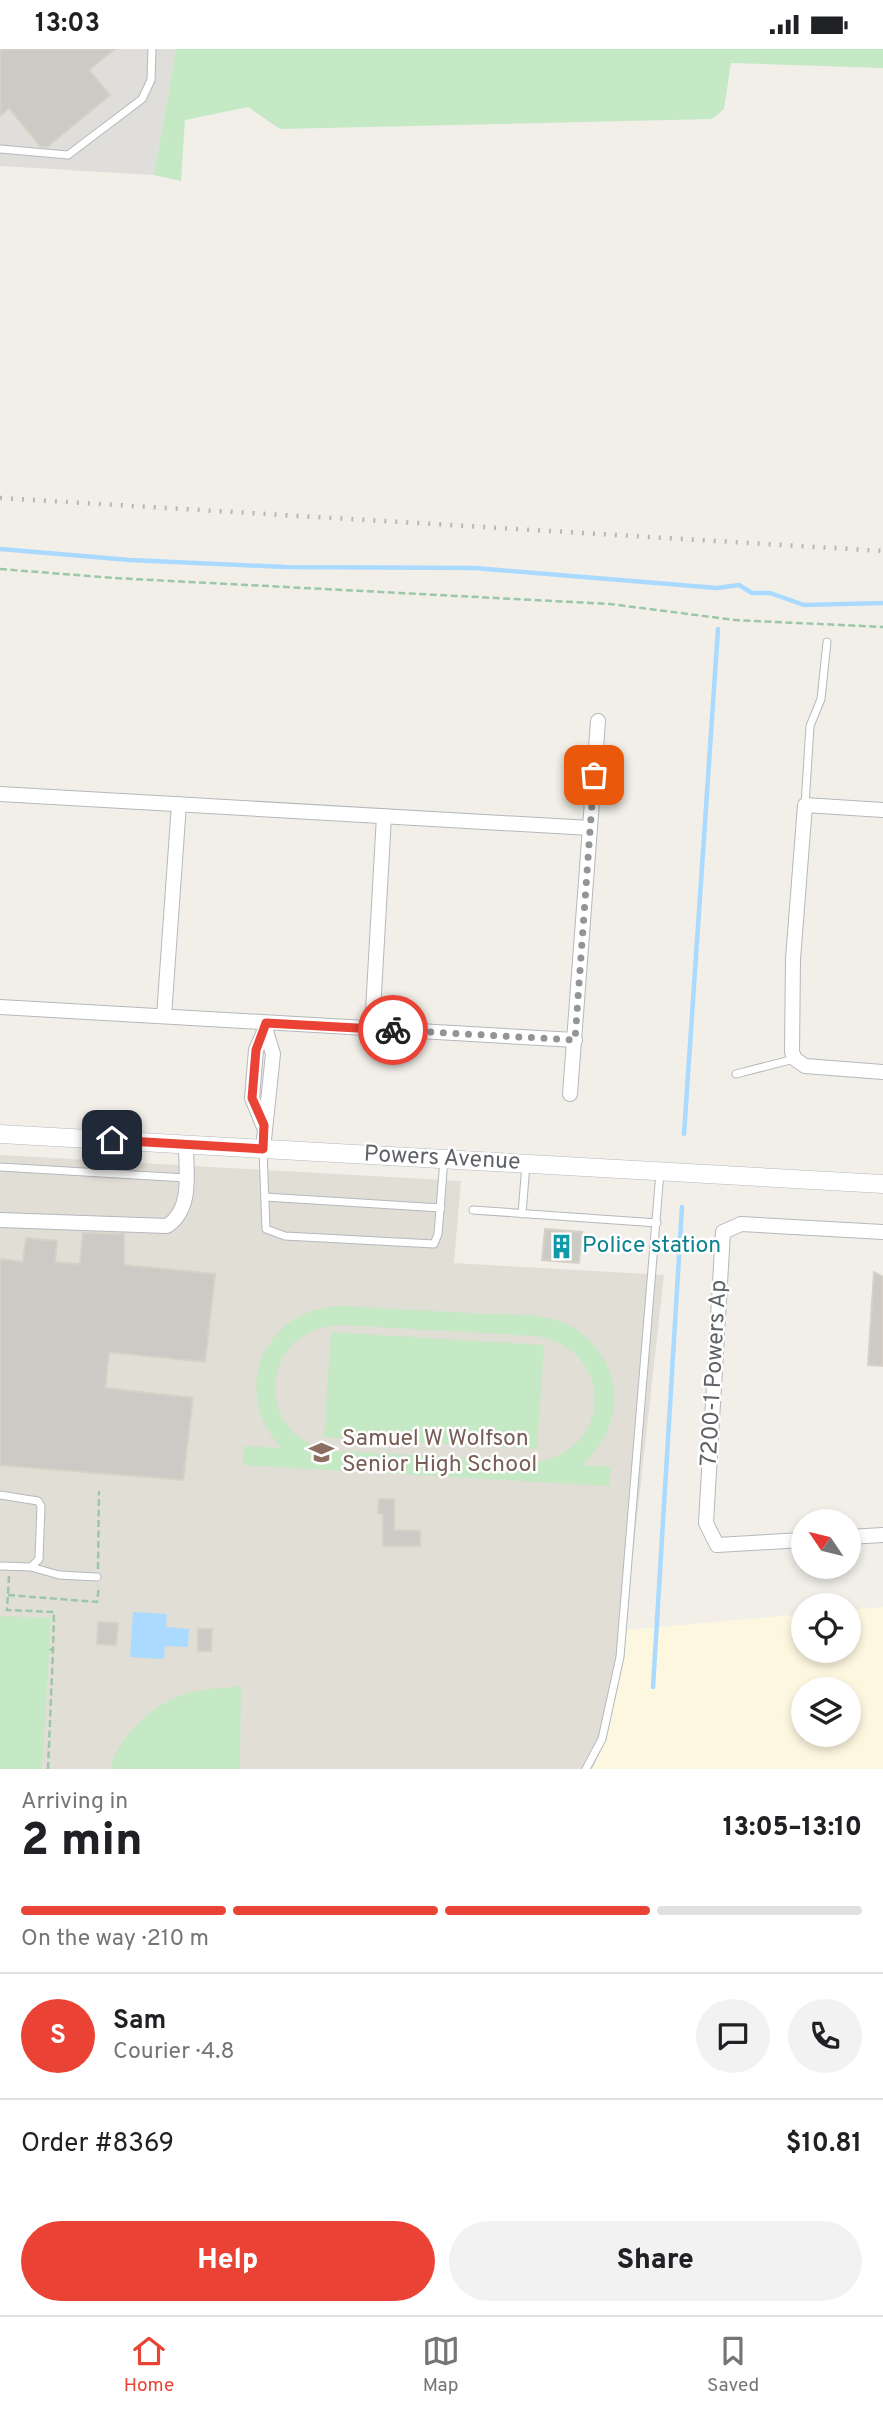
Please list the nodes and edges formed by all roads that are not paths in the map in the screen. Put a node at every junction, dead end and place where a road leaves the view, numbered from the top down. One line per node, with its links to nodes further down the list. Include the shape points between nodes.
1 (152, 49): 2 (lane, via 151,80 142,99 68,155)
2 (0, 149)
3 (827, 642): 7 (lane, via 821,699 810,726)
4 (598, 721): 10 (street)
5 (0, 793): 6 (street)
6 (179, 804): 9 (street); 12 (street)
7 (805, 805): 8 (street); 16 (street, via 793,959)
8 (883, 810)
9 (384, 816): 10 (street); 14 (street)
10 (590, 828): 15 (street)
11 (0, 1007): 12 (street)
12 (164, 1017): 13 (street)
13 (266, 1027): 14 (street); 22 (street, via 273,1054)
14 (372, 1029): 15 (street)
15 (575, 1040): 19 (street)
16 (795, 1059): 17 (street, via 805,1066); 18 (lane)
17 (883, 1072)
18 (736, 1074)
19 (570, 1094)
20 (0, 1134): 21 (street, Powers Avenue)
21 (186, 1145): 22 (street, Powers Avenue); 27 (street)
22 (263, 1149): 23 (street, Powers Avenue); 29 (lane)
23 (444, 1159): 24 (street, Powers Avenue); 30 (lane)
24 (526, 1164): 26 (street, Powers Avenue); 32 (lane)
25 (0, 1167): 27 (lane)
26 (660, 1171): 28 (street, Powers Avenue); 34 (lane)
27 (186, 1178): 33 (street, via 182,1213 167,1226)
28 (883, 1184)
29 (265, 1197): 30 (lane); 30 (lane, via 267,1229 285,1236 434,1244)
30 (441, 1208)
31 (473, 1210): 32 (lane)
32 (522, 1214): 34 (lane)
33 (0, 1220)
34 (657, 1223): 43 (lane, via 620,1657 602,1739)
35 (883, 1232): 39 (street, 7200-1 Powers Ap, via 741,1224 723,1231 706,1523 717,1545)
36 (0, 1495): 41 (lane, via 38,1501 41,1506 39,1559)
37 (883, 1535): 38 (street)
38 (861, 1536)
39 (791, 1541)
40 (0, 1566): 41 (lane)
41 (31, 1567): 42 (lane, via 59,1575)
42 (97, 1577)
43 (586, 1769)

